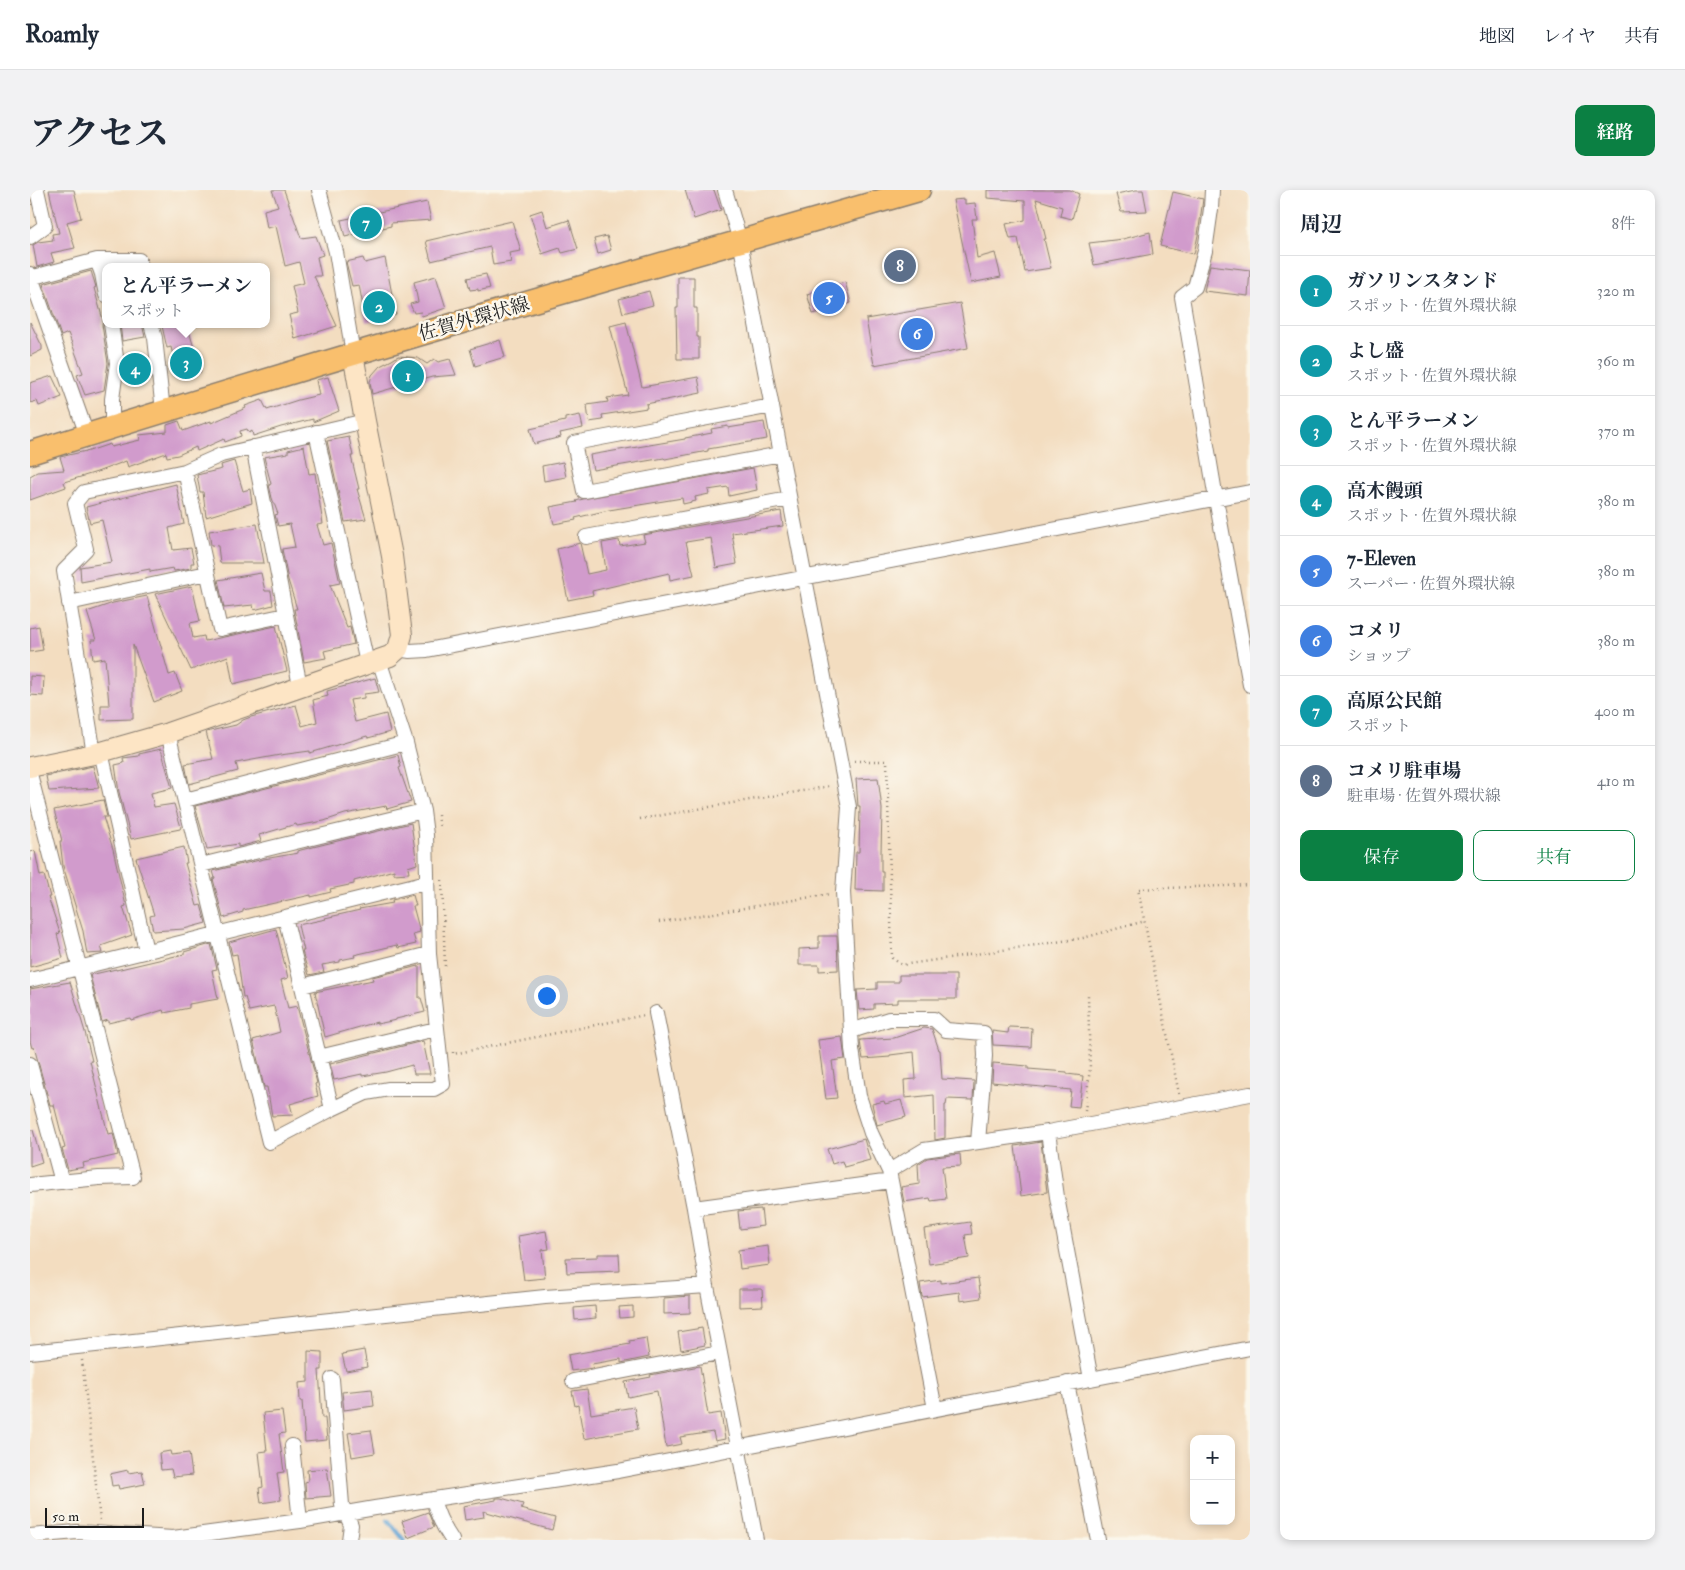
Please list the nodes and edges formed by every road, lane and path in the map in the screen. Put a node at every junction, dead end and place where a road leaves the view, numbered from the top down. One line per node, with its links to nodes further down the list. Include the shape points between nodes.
1 (37, 190): 6 (street, via 45,226)
2 (319, 190): 14 (street, via 336,252)
3 (725, 190): 7 (street)
4 (919, 190): 7 (main road, 佐賀外環状線)
5 (1212, 190): 27 (street, via 1205,251 1195,287 1182,298)
6 (30, 237)
7 (740, 241): 14 (main road, 佐賀外環状線); 15 (street)
8 (97, 260): 9 (street, via 139,260); 10 (street); 11 (street)
9 (139, 263)
10 (102, 274)
11 (30, 277): 20 (street)
12 (112, 328): 18 (street, via 116,363)
13 (153, 328): 16 (street)
14 (353, 354): 16 (main road, 佐賀外環状線); 17 (street)
15 (772, 406): 23 (street); 23 (street, via 574,443 584,491)
16 (163, 411): 18 (main road, 佐賀外環状線)
17 (365, 421): 19 (street); 33 (street, via 392,556 402,635)
18 (112, 427): 20 (main road, 佐賀外環状線)
19 (316, 432): 21 (street); 34 (street)
20 (87, 435): 22 (main road, 佐賀外環状線)
21 (253, 447): 24 (street, via 222,455); 32 (street)
22 (30, 453)
23 (781, 454): 26 (street)
24 (185, 471): 29 (street); 31 (street, via 84,492 75,503 86,549 64,571)
25 (1250, 492): 27 (street)
26 (789, 499): 28 (street); 30 (street)
27 (1216, 499): 30 (street); 35 (street)
28 (586, 537)
29 (207, 573): 31 (street); 32 (street, via 220,629)
30 (804, 577): 33 (street, via 427,650); 40 (street)
31 (70, 603): 39 (street)
32 (286, 615): 36 (street)
33 (398, 649): 34 (street, via 390,656)
34 (373, 661): 36 (street); 38 (street)
35 (1250, 685)
36 (300, 686): 37 (street)
37 (168, 733): 39 (street); 44 (street)
38 (406, 743): 44 (street); 45 (street)
39 (98, 753): 41 (street); 58 (street)
40 (840, 761): 43 (street); 55 (path, via 887,761 892,958 902,965 1083,938)
41 (30, 767)
42 (30, 774): 60 (street)
43 (845, 784): 47 (path); 53 (street, via 849,807)
44 (185, 800): 49 (street)
45 (423, 811): 49 (street); 51 (street)
46 (438, 813): 48 (path)
47 (640, 819)
48 (440, 832)
49 (201, 865): 57 (street)
50 (442, 871): 61 (path)
51 (427, 882): 54 (street); 59 (street)
52 (1250, 885): 55 (path, via 1138,889)
53 (843, 892): 56 (path); 67 (street)
54 (285, 917): 57 (street); 63 (street)
55 (1145, 921): 72 (path)
56 (659, 922)
57 (218, 934): 58 (street); 73 (street, via 269,1142)
58 (146, 952): 60 (street)
59 (428, 954): 63 (street); 66 (street)
60 (80, 968): 62 (street); 78 (street, via 133,1177)
61 (445, 970)
62 (30, 980)
63 (302, 986): 69 (street)
64 (1088, 995): 74 (path, via 1090,1068)
65 (656, 1013): 68 (path, via 454,1054); 80 (street)
66 (436, 1028): 69 (street); 73 (street, via 443,1084 434,1089 389,1089 366,1093)
67 (851, 1031): 76 (street, via 889,1019 934,1019 946,1030 984,1033); 77 (street, via 859,1096)
68 (452, 1044)
69 (319, 1057): 73 (street)
70 (30, 1064): 78 (street)
71 (1250, 1094): 72 (street)
72 (1182, 1106): 74 (street)
73 (332, 1109)
74 (1084, 1125): 75 (street)
75 (1048, 1132): 76 (street); 87 (street, via 1056,1197)
76 (978, 1142): 77 (street, via 924,1150)
77 (890, 1176): 80 (street); 90 (street)
78 (62, 1182): 79 (street)
79 (30, 1184)
80 (694, 1208): 81 (street)
81 (707, 1286): 82 (street, via 545,1297); 85 (street)
82 (81, 1346): 84 (street); 96 (path)
83 (1250, 1348): 87 (street)
84 (30, 1352)
85 (719, 1353): 88 (street); 92 (street)
86 (332, 1379): 94 (street, via 342,1505)
87 (1091, 1379): 89 (street)
88 (573, 1381)
89 (1067, 1383): 90 (street); 102 (street)
90 (935, 1409): 92 (street)
91 (292, 1446): 95 (street)
92 (737, 1448): 93 (street, via 618,1471); 101 (street)
93 (433, 1499): 94 (street); 100 (street, via 436,1513)
94 (346, 1514): 95 (street); 99 (street, via 351,1525)
95 (300, 1521): 98 (street)
96 (101, 1533): 97 (street); 98 (street)
97 (30, 1536)
98 (190, 1538)
99 (349, 1540)
100 (452, 1540)
101 (756, 1540)
102 (1098, 1540)

